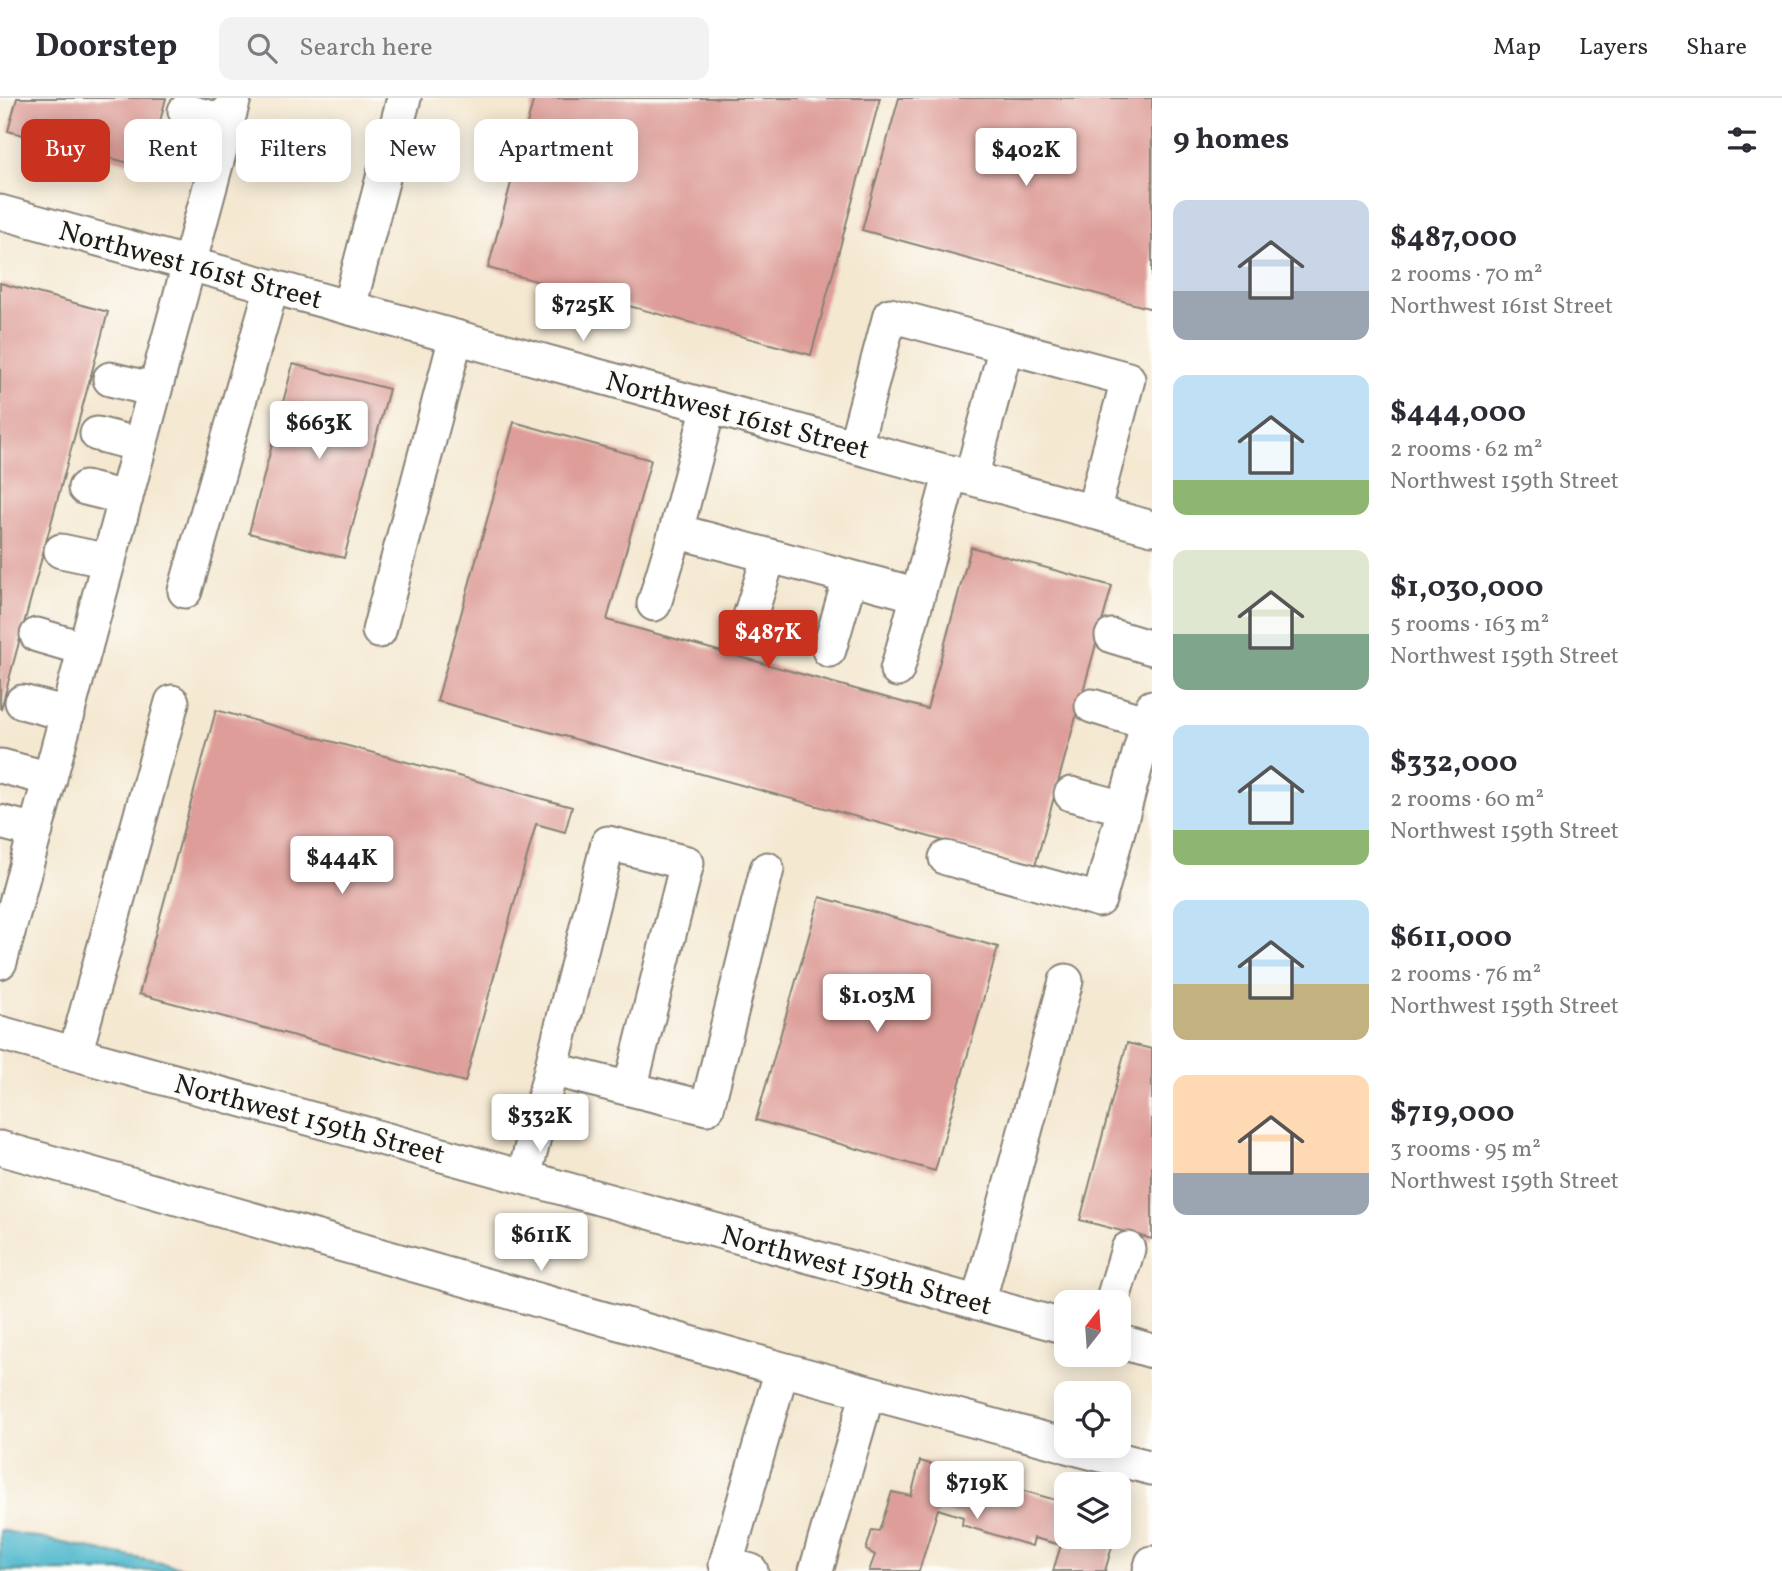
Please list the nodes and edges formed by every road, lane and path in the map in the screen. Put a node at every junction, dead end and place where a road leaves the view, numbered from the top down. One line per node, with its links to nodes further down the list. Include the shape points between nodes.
1 (404, 98): 7 (street)
2 (231, 110): 3 (street); 5 (street)
3 (185, 111)
4 (0, 212): 5 (street, Northwest 161st Street)
5 (190, 264): 6 (street, Northwest 161st Street); 11 (street)
6 (272, 286): 7 (street, Northwest 161st Street); 26 (street)
7 (349, 307): 8 (street, Northwest 161st Street)
8 (456, 337): 12 (street, Northwest 161st Street); 30 (street)
9 (1006, 346): 15 (street, via 890,315); 16 (street); 19 (street, via 1128,379)
10 (110, 379): 11 (street)
11 (155, 390): 14 (street)
12 (709, 406): 15 (street, Northwest 161st Street); 21 (street)
13 (97, 434): 14 (street)
14 (140, 445): 18 (street)
15 (855, 446): 16 (street, Northwest 161st Street)
16 (961, 475): 19 (street, Northwest 161st Street); 27 (street)
17 (85, 488): 18 (street)
18 (126, 498): 24 (street)
19 (1093, 512): 20 (street, Northwest 161st Street)
20 (1152, 528)
21 (676, 531): 23 (street); 28 (street)
22 (61, 551): 24 (street)
23 (769, 556): 25 (street); 29 (street)
24 (109, 561): 34 (street)
25 (850, 577): 27 (street); 35 (street)
26 (186, 591)
27 (918, 595): 36 (street)
28 (654, 604)
29 (746, 629)
30 (379, 631)
31 (37, 635): 34 (street)
32 (1112, 636): 33 (street)
33 (1152, 648)
34 (85, 649): 40 (street)
35 (829, 650)
36 (897, 670)
37 (22, 702): 40 (street)
38 (172, 702): 54 (street)
39 (1092, 706): 41 (street)
40 (68, 714): 43 (street)
41 (1150, 715): 45 (street)
42 (1, 766): 43 (street)
43 (50, 779): 47 (street)
44 (1071, 794): 45 (street)
45 (1124, 808): 48 (street, via 1099,900)
46 (0, 822): 47 (street)
47 (36, 831): 50 (street)
48 (946, 858)
49 (767, 869): 56 (street, via 707,1108)
50 (9, 891): 51 (street)
51 (0, 962)
52 (1066, 981): 61 (street)
53 (0, 1032): 54 (street, Northwest 159th Street)
54 (75, 1054): 58 (street, Northwest 159th Street)
55 (551, 1069): 56 (street); 56 (street, via 608,843 621,846 687,863); 58 (street)
56 (630, 1089)
57 (1, 1148): 65 (street)
58 (524, 1177): 61 (street, Northwest 159th Street)
59 (1128, 1249): 60 (street)
60 (1116, 1290)
61 (978, 1303): 62 (street, Northwest 159th Street)
62 (1054, 1324)
63 (1131, 1344): 64 (street)
64 (1152, 1350)
65 (782, 1370): 66 (street); 71 (street, via 726,1564)
66 (868, 1392): 67 (street); 72 (street)
67 (1054, 1442)
68 (1115, 1458): 69 (street)
69 (1152, 1468)
70 (1152, 1563): 73 (street)
71 (751, 1571)
72 (816, 1571)
73 (1150, 1571)

